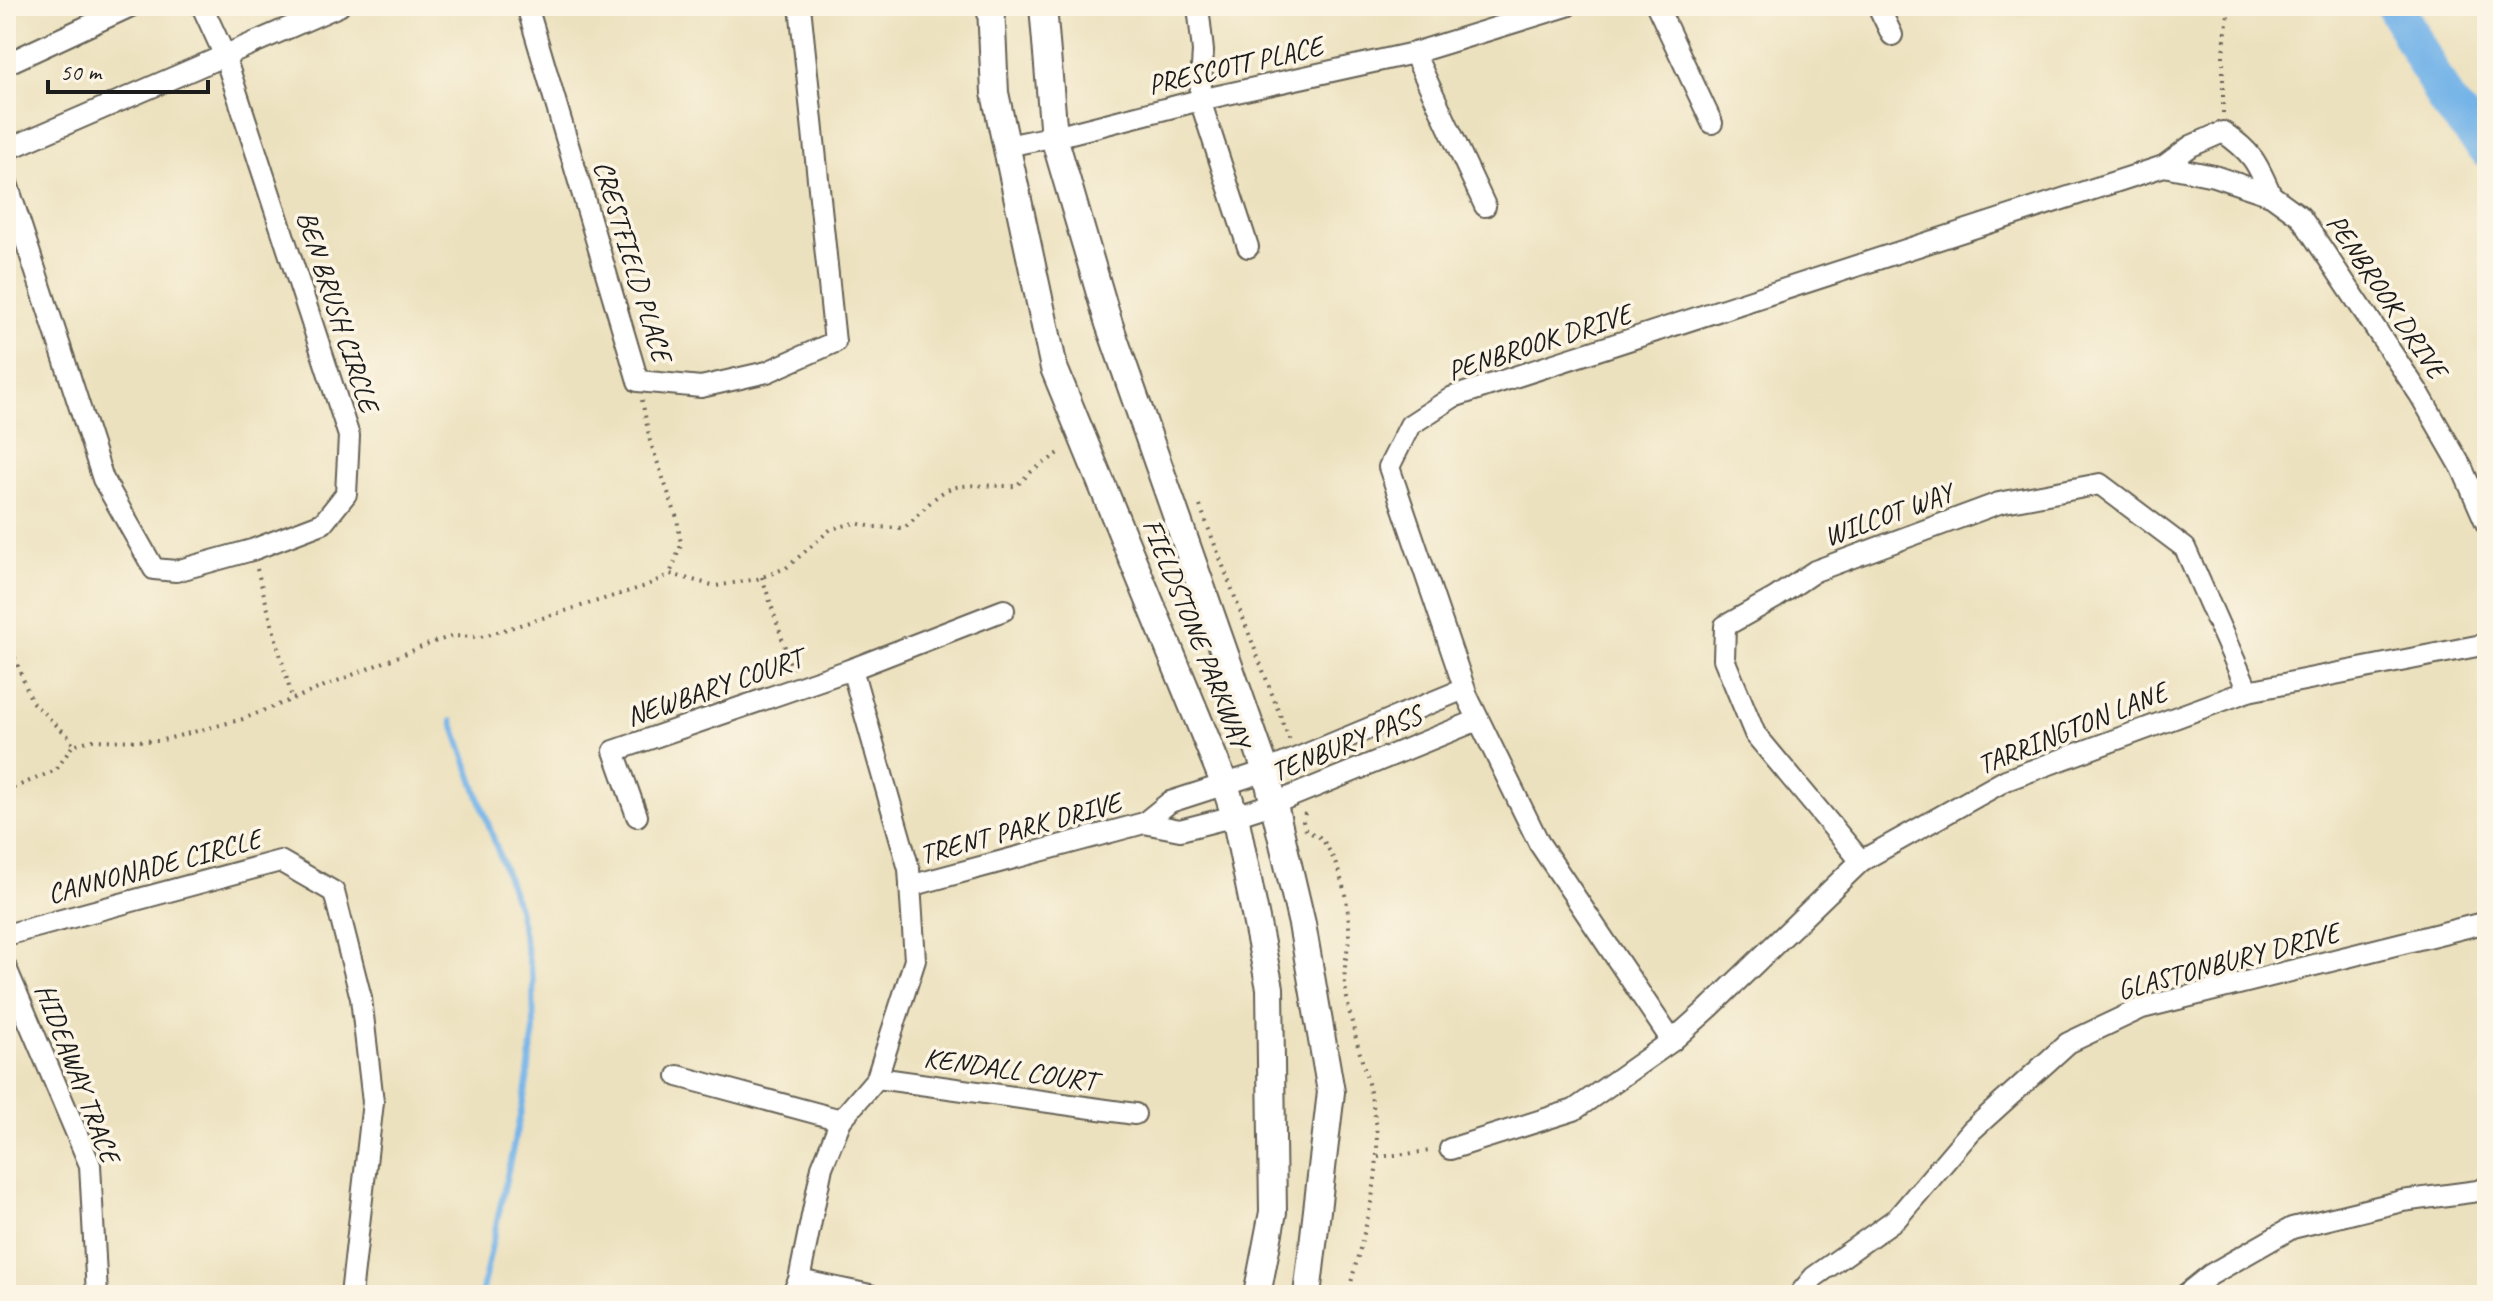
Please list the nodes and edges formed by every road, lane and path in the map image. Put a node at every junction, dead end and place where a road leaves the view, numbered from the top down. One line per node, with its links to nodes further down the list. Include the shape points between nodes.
1 (131, 6): 16 (street)
2 (202, 6): 15 (street, BEN BRUSH CIRCLE)
3 (339, 6): 15 (street)
4 (527, 6): 28 (street, CRESTFIELD PLACE)
5 (800, 6): 28 (street, CRESTFIELD PLACE, via 835,342 767,372 701,387)
6 (991, 6): 21 (street, FIELDSTONE PARKWAY, via 995,93)
7 (1043, 6): 20 (street, FIELDSTONE PARKWAY)
8 (1198, 6): 17 (street, via 1203,51)
9 (1567, 6): 14 (street, PRESCOTT PLACE)
10 (1657, 6): 18 (street)
11 (1878, 6): 13 (street)
12 (2229, 6): 19 (path)
13 (1892, 35)
14 (1414, 53): 17 (street, PRESCOTT PLACE); 26 (street)
15 (224, 54): 22 (street); 31 (street, BEN BRUSH CIRCLE, via 349,436 346,494 323,523)
16 (6, 64)
17 (1200, 100): 20 (street, PRESCOTT PLACE); 27 (street)
18 (1712, 123)
19 (2223, 132): 23 (street, PENBROOK DRIVE); 25 (street, PENBROOK DRIVE, via 2245,147)
20 (1054, 137): 21 (street, PRESCOTT PLACE); 44 (street, FIELDSTONE PARKWAY, via 1109,324)
21 (1007, 146): 45 (street, FIELDSTONE PARKWAY, via 1054,368)
22 (6, 150)
23 (2164, 166): 25 (street, PENBROOK DRIVE); 39 (street, PENBROOK DRIVE, via 1453,397 1410,425 1389,467)
24 (6, 180): 31 (street, BEN BRUSH CIRCLE, via 103,479 154,569 176,571)
25 (2271, 195): 30 (street, PENBROOK DRIVE, via 2300,216 2420,395)
26 (1485, 206)
27 (1248, 247)
28 (638, 381): 32 (path, via 650,441 677,518 681,545)
29 (1066, 448): 33 (path, via 1016,486 962,485 946,490 904,528 855,523 831,529 786,568)
30 (2487, 525)
31 (252, 550): 41 (path)
32 (670, 574): 33 (path, via 716,586); 41 (path, via 481,637 434,642)
33 (762, 577): 38 (path)
34 (1004, 610): 37 (street, NEWBARY COURT)
35 (6, 635): 43 (path, via 32,702)
36 (2487, 644): 40 (street, TARRINGTON LANE)
37 (852, 669): 38 (street, NEWBARY COURT); 52 (street)
38 (798, 687): 48 (street, NEWBARY COURT, via 614,751)
39 (1464, 689): 42 (street, PENBROOK DRIVE); 44 (street, TENBURY PASS)
40 (2248, 691): 51 (street, TARRINGTON LANE, via 2006,780); 51 (street, WILCOT WAY, via 2185,548 2100,484 1999,503 1815,571 1725,626 1724,659 1755,734)
41 (292, 698): 43 (path, via 243,719 159,741 91,740)
42 (1478, 720): 47 (street, TENBURY PASS); 56 (street, PENBROOK DRIVE, via 1539,843)
43 (73, 745): 46 (path, via 56,770)
44 (1266, 771): 45 (street, TENBURY PASS); 47 (street, FIELDSTONE PARKWAY)
45 (1225, 785): 49 (street, FIELDSTONE PARKWAY); 50 (street, TRENT PARK DRIVE, via 1170,802)
46 (6, 791)
47 (1275, 803): 49 (street, TENBURY PASS); 70 (street, FIELDSTONE PARKWAY, via 1331,1092)
48 (637, 816)
49 (1235, 816): 50 (street, TRENT PARK DRIVE, via 1180,830); 69 (street, FIELDSTONE PARKWAY, via 1270,988 1273,1212)
50 (1144, 823): 52 (street, TRENT PARK DRIVE)
51 (1861, 861): 56 (street, TARRINGTON LANE)
52 (910, 886): 58 (street, via 915,960)
53 (2487, 922): 71 (street, GLASTONBURY DRIVE, via 2142,1008 2068,1043 1971,1131 1897,1218 1814,1277)
54 (6, 935): 67 (street, CANNONADE CIRCLE, via 280,861 334,892 361,998 373,1102)
55 (6, 968): 66 (street, HIDEAWAY TRACE, via 90,1165)
56 (1672, 1041): 61 (street, TARRINGTON LANE, via 1574,1110)
57 (678, 1076): 60 (street)
58 (877, 1078): 59 (street, KENDALL COURT); 60 (street)
59 (1135, 1114)
60 (841, 1120): 65 (street, via 822,1167)
61 (1450, 1149): 62 (path)
62 (1378, 1157)
63 (2482, 1189): 64 (path); 72 (street, via 2402,1201 2292,1228)
64 (2487, 1248)
65 (796, 1288): 68 (street)
66 (97, 1295)
67 (351, 1295)
68 (870, 1295)
69 (1257, 1295)
70 (1307, 1295)
71 (1799, 1295)
72 (2185, 1295)

